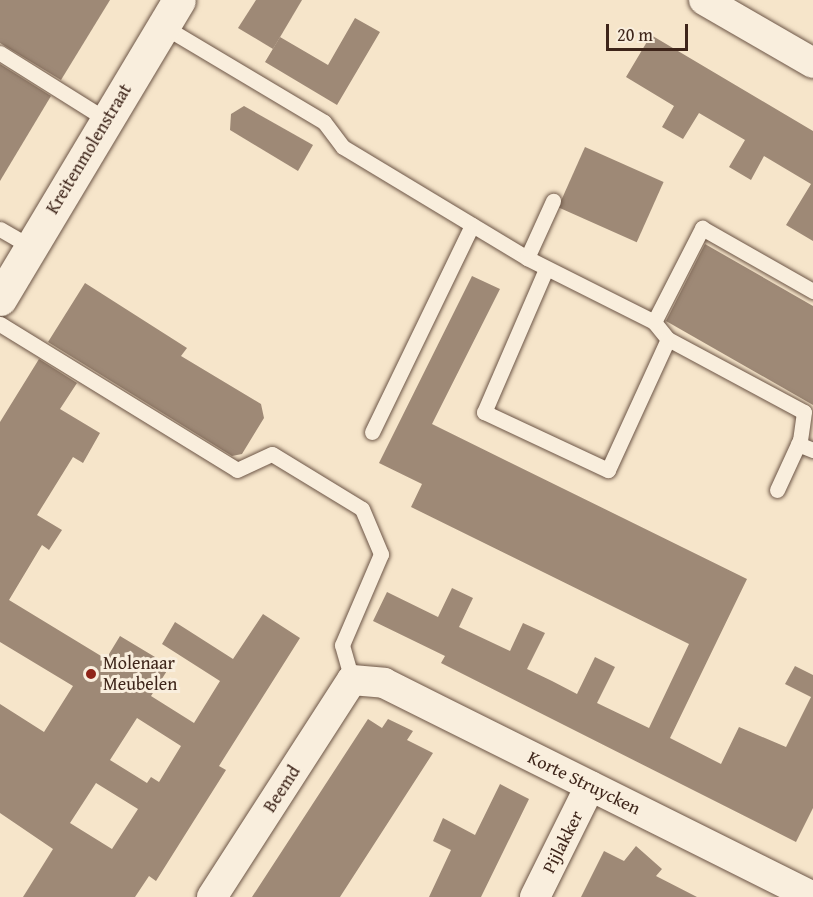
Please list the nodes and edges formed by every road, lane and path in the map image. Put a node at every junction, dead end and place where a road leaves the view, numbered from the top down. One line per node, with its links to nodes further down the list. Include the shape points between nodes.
1 (704, 0): 4 (street)
2 (171, 8): 5 (street, Kreitenmolenstraat); 7 (lane, via 324,122 343,147)
3 (0, 52): 5 (lane)
4 (813, 63)
5 (107, 120): 9 (street, Kreitenmolenstraat)
6 (553, 201): 10 (lane)
7 (472, 225): 10 (lane); 17 (lane)
8 (0, 229): 9 (lane)
9 (31, 247): 13 (street, Kreitenmolenstraat)
10 (527, 258): 11 (lane)
11 (546, 269): 14 (lane); 16 (lane, via 484,412 608,470)
12 (813, 291): 14 (lane, via 702,228)
13 (0, 298)
14 (654, 322): 16 (lane)
15 (0, 324): 21 (lane, via 237,470 272,454 362,509 381,554 342,645)
16 (668, 339): 18 (lane, via 804,412)
17 (372, 432)
18 (798, 444): 19 (lane); 20 (lane)
19 (813, 450)
20 (777, 490)
21 (352, 680): 22 (street, Korte Struycken, via 384,683); 23 (street, Beemd)
22 (590, 786): 24 (street, Pijlakker); 25 (street, Korte Struycken)
23 (212, 897)
24 (535, 897)
25 (813, 897)

